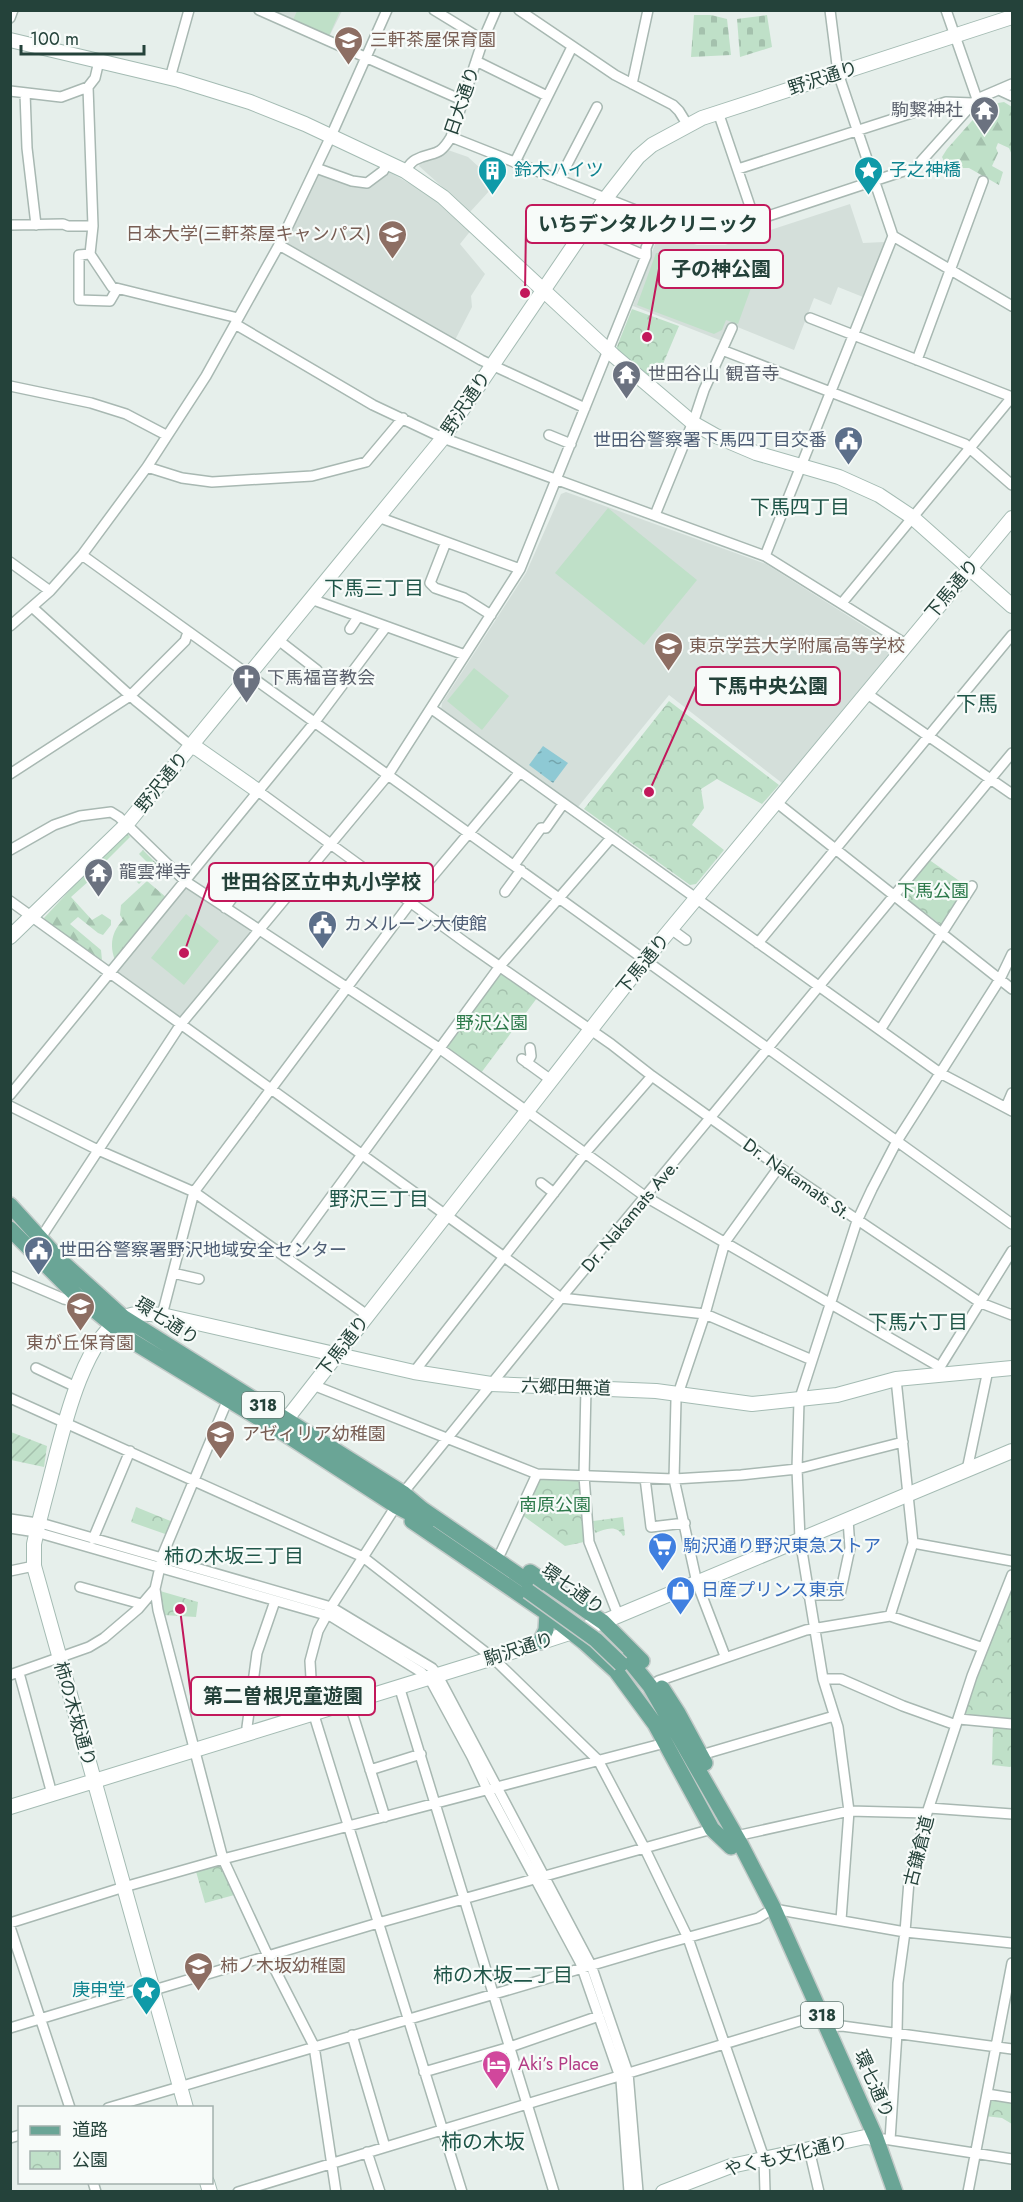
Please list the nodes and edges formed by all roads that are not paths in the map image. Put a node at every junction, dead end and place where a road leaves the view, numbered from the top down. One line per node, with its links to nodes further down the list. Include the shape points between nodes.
1 (13, 10): 12 (street)
2 (189, 10): 21 (street)
3 (259, 10): 17 (street)
4 (387, 10): 17 (street)
5 (434, 10): 15 (street)
6 (496, 10): 15 (street, 日大通り)
7 (519, 10): 16 (street)
8 (648, 10): 22 (street)
9 (830, 10): 20 (street)
10 (946, 10): 13 (street)
11 (1012, 17): 13 (street, 野沢通り)
12 (10, 18)
13 (954, 35): 20 (street, 野沢通り); 31 (street)
14 (10, 40): 18 (street)
15 (483, 40): 19 (street, 日大通り)
16 (572, 47): 22 (street); 28 (street)
17 (366, 57): 30 (street); 36 (street)
18 (99, 61): 21 (street); 24 (street, via 96,78)
19 (476, 61): 28 (street); 30 (street, 日大通り)
20 (838, 73): 33 (street, 野沢通り); 35 (street)
21 (170, 78): 36 (street, via 250,102)
22 (632, 84): 34 (street, via 673,105)
23 (1012, 84): 25 (street)
24 (88, 87): 27 (street, via 61,97); 51 (street)
25 (999, 90): 29 (street); 31 (street)
26 (10, 91): 27 (street)
27 (26, 93): 50 (street, via 27,148)
28 (547, 96): 38 (street)
29 (1012, 96)
30 (464, 101): 37 (street, 日大通り)
31 (975, 101): 35 (street, via 946,102); 45 (street, via 916,167)
32 (597, 108): 43 (street)
33 (718, 112): 34 (street, 野沢通り); 41 (street)
34 (687, 124): 46 (street, 野沢通り, via 638,157)
35 (858, 130): 41 (street); 45 (street)
36 (331, 136): 39 (street); 40 (street)
37 (451, 137): 38 (street); 42 (street, 日大通り, via 443,150 414,160)
38 (515, 162): 43 (street)
39 (388, 163): 40 (street, via 367,183); 42 (street)
40 (316, 168): 54 (street)
41 (738, 169): 48 (street)
42 (405, 171): 59 (street, via 443,197)
43 (559, 180): 46 (street)
44 (983, 181): 57 (street)
45 (875, 182): 48 (street); 53 (street)
46 (606, 198): 47 (street); 52 (street, 野沢通り)
47 (658, 218): 48 (street, via 707,235); 56 (street)
48 (755, 221)
49 (10, 225): 50 (street)
50 (36, 225): 51 (street)
51 (93, 225): 55 (street)
52 (585, 230): 56 (street); 59 (street, 野沢通り)
53 (893, 236): 57 (street); 64 (street)
54 (279, 245): 62 (street); 68 (street)
55 (90, 254): 58 (street); 58 (street, via 79,255 79,300 110,301)
56 (646, 255): 66 (street)
57 (951, 270): 60 (street); 67 (street)
58 (117, 289): 62 (street)
59 (542, 290): 66 (street); 68 (street, 野沢通り)
60 (1012, 306)
61 (810, 318): 64 (street)
62 (237, 321): 73 (street, via 349,392); 75 (street)
63 (732, 328): 65 (street)
64 (853, 335): 67 (street); 70 (street)
65 (722, 350): 70 (street); 74 (street)
66 (608, 351): 72 (street); 74 (street)
67 (918, 360): 71 (street)
68 (492, 365): 72 (street); 77 (street, 野沢通り)
69 (10, 386): 75 (street, via 91,403 126,414)
70 (831, 391): 79 (street); 80 (street)
71 (1012, 397): 79 (street)
72 (585, 408): 78 (street)
73 (403, 418): 77 (street); 81 (street, via 366,462 312,476 212,482)
74 (693, 423): 80 (street, via 741,447); 84 (street)
75 (166, 435): 81 (street)
76 (549, 435): 78 (street)
77 (443, 438): 82 (street); 85 (street, 野沢通り)
78 (571, 444): 82 (street)
79 (971, 447): 83 (street); 86 (street)
80 (800, 466): 86 (street, via 867,489); 90 (street)
81 (147, 467): 89 (street)
82 (556, 481): 84 (street); 93 (street)
83 (1012, 485)
84 (655, 515): 90 (street)
85 (378, 517): 88 (street); 95 (street, 野沢通り)
86 (912, 518): 92 (street); 96 (street)
87 (1012, 518): 92 (street, 下馬通り)
88 (446, 542): 93 (street); 99 (street, via 430,583)
89 (82, 555): 94 (street); 104 (street)
90 (765, 556): 96 (street)
91 (10, 562): 94 (street)
92 (969, 568): 97 (street); 107 (street, 下馬通り)
93 (520, 569): 99 (street)
94 (50, 591): 98 (street)
95 (311, 599): 100 (street); 106 (street, 野沢通り)
96 (842, 603): 107 (street)
97 (1012, 606)
98 (32, 607): 101 (street); 112 (street)
99 (492, 615): 108 (street)
100 (358, 617): 102 (street); 103 (street)
101 (10, 626)
102 (386, 627): 108 (street); 114 (street)
103 (350, 629)
104 (189, 632): 110 (street); 112 (street, via 185,641)
105 (1012, 635): 115 (street)
106 (278, 639): 109 (street); 110 (street, 野沢通り)
107 (906, 644): 111 (street, 下馬通り)
108 (465, 656): 113 (street)
109 (317, 670)
110 (249, 675): 114 (street); 116 (street, 野沢通り)
111 (866, 693): 115 (street); 124 (street, 下馬通り)
112 (130, 696): 116 (street); 119 (street)
113 (432, 709): 118 (street); 120 (street)
114 (314, 723): 120 (street); 122 (street)
115 (929, 736): 121 (street); 130 (street)
116 (191, 746): 122 (street); 126 (street, 野沢通り)
117 (1012, 753): 121 (street, Dr. Nakamats Ave.)
118 (520, 772): 125 (street); 127 (street)
119 (10, 774)
120 (388, 775): 127 (street); 129 (street)
121 (991, 779): 123 (street); 137 (street, Dr. Nakamats Ave.)
122 (258, 791): 129 (street, Dr. Nakamats St.); 133 (street)
123 (1012, 794)
124 (776, 802): 130 (street); 139 (street, 下馬通り)
125 (563, 804): 128 (street); 132 (street, via 546,828 541,828)
126 (126, 825): 131 (street, via 111,812 80,816 54,825); 133 (street); 143 (street, 野沢通り)
127 (469, 833): 132 (street); 141 (street)
128 (610, 838): 138 (street); 139 (street)
129 (332, 845): 141 (street, Dr. Nakamats St.); 145 (street)
130 (835, 849): 137 (street); 149 (street)
131 (10, 850)
132 (518, 868): 136 (street); 138 (street)
133 (185, 881): 142 (street); 153 (street)
134 (972, 886): 146 (street)
135 (238, 890): 142 (street)
136 (505, 892)
137 (894, 896): 146 (street); 155 (street, Dr. Nakamats Ave.)
138 (558, 897): 151 (street); 152 (street)
139 (696, 899): 144 (street, 下馬通り); 149 (street)
140 (10, 901): 143 (street)
141 (411, 902): 152 (street, Dr. Nakamats St.); 156 (street)
142 (225, 908): 145 (street)
143 (32, 917): 147 (street, 野沢通り); 153 (street)
144 (671, 929): 148 (street); 151 (street, 下馬通り)
145 (259, 930): 156 (street); 158 (street)
146 (943, 933): 154 (street); 160 (street)
147 (10, 937)
148 (686, 940)
149 (758, 943): 155 (street)
150 (1012, 954): 154 (street)
151 (645, 960): 159 (street, 下馬通り); 161 (street)
152 (500, 966): 159 (street, Dr. Nakamats St.); 162 (street)
153 (110, 973): 158 (street); 169 (street)
154 (1000, 979): 157 (street); 164 (street)
155 (819, 986): 160 (street); 161 (street, Dr. Nakamats Ave.)
156 (347, 988): 162 (street); 167 (street)
157 (1012, 989)
158 (181, 1024): 167 (street); 175 (street)
159 (590, 1030): 165 (street, Dr. Nakamats St.); 166 (street, 下馬通り)
160 (880, 1030): 164 (street)
161 (768, 1047): 173 (street, Dr. Nakamats Ave.); 174 (street)
162 (439, 1048): 172 (street); 177 (street)
163 (530, 1048): 166 (street, via 531,1056 525,1061)
164 (940, 1073): 171 (street); 174 (street)
165 (652, 1076): 173 (street, Dr. Nakamats St.); 176 (street)
166 (551, 1080): 172 (street, 下馬通り)
167 (270, 1090): 177 (street); 180 (street)
168 (1012, 1093): 171 (street)
169 (10, 1095)
170 (10, 1106): 175 (street)
171 (1009, 1109)
172 (527, 1112): 176 (street); 184 (street, 下馬通り)
173 (710, 1117): 178 (street, Dr. Nakamats St.); 182 (street, Dr. Nakamats Ave.)
174 (897, 1141): 185 (street); 186 (street)
175 (98, 1150): 180 (street); 188 (street)
176 (585, 1153): 181 (street); 182 (street)
177 (362, 1155): 184 (street); 191 (street)
178 (779, 1167): 185 (street, Dr. Nakamats St.); 189 (street)
179 (541, 1183): 181 (street)
180 (194, 1192): 191 (street); 193 (street)
181 (554, 1193): 192 (street)
182 (646, 1197): 189 (street); 198 (street, Dr. Nakamats Ave.)
183 (10, 1205): 188 (main road, 環七通り / 318)
184 (446, 1215): 192 (street); 203 (street, 下馬通り)
185 (857, 1221): 199 (street); 200 (street, Dr. Nakamats St.)
186 (1012, 1224)
187 (10, 1229): 197 (main road, 環七通り / 318)
188 (40, 1239): 205 (main road, 環七通り / 318)
189 (725, 1242): 199 (street); 201 (street)
190 (1012, 1251): 200 (street)
191 (287, 1257): 203 (street)
192 (503, 1257): 198 (street); 211 (street)
193 (173, 1272): 195 (street); 202 (street)
194 (12, 1276): 196 (street); 197 (street, via 64,1299)
195 (199, 1279)
196 (10, 1287)
197 (76, 1294): 205 (main road, 環七通り / 318)
198 (561, 1298): 201 (street); 214 (street, Dr. Nakamats Ave.)
199 (831, 1302): 207 (street); 212 (street)
200 (981, 1304): 204 (street, Dr. Nakamats St.); 212 (street)
201 (705, 1314): 207 (street); 218 (street)
202 (162, 1315): 205 (street, 六郷田無道, via 144,1313); 206 (street, 六郷田無道)
203 (367, 1315): 206 (street, 下馬通り)
204 (1012, 1315)
205 (118, 1322): 216 (street, 柿の木坂通り, via 82,1371); 220 (main road, 環七通り / 318, via 132,1341); 222 (main road, 環七通り / 318)
206 (338, 1353): 211 (street, 六郷田無道); 215 (street, 下馬通り)
207 (812, 1360): 221 (street)
208 (36, 1368): 216 (street)
209 (1012, 1368): 210 (street, 六郷田無道)
210 (988, 1371): 212 (street, 六郷田無道); 229 (street)
211 (414, 1372): 214 (street, 六郷田無道)
212 (940, 1372): 213 (street, 六郷田無道)
213 (896, 1379): 221 (street, 六郷田無道); 225 (street)
214 (491, 1384): 217 (street, 六郷田無道); 224 (street, Dr. Nakamats Ave.)
215 (313, 1385): 222 (street, 下馬通り); 224 (street)
216 (76, 1387): 223 (street, 柿の木坂通り)
217 (586, 1388): 218 (street, 六郷田無道); 231 (street)
218 (678, 1394): 221 (street, 六郷田無道, via 752,1404); 233 (street)
219 (10, 1398): 223 (street)
220 (228, 1399): 234 (street); 236 (main road, 環七通り / 318)
221 (799, 1401): 228 (street)
222 (286, 1420): 236 (main road, 環七通り / 318)
223 (65, 1422): 226 (street); 240 (street, 柿の木坂通り)
224 (447, 1438): 230 (street); 236 (street, Dr. Nakamats Ave.)
225 (903, 1442): 228 (street); 235 (street)
226 (130, 1451): 234 (street); 242 (street)
227 (1012, 1451): 229 (street, 駒沢通り)
228 (797, 1469): 233 (street); 243 (street)
229 (967, 1470): 235 (street, 駒沢通り)
230 (537, 1474): 231 (street); 245 (street)
231 (585, 1476): 232 (street); 261 (street, via 589,1542)
232 (645, 1478): 233 (street); 239 (street, via 651,1527)
233 (674, 1479): 239 (street)
234 (194, 1480): 246 (street); 248 (street)
235 (908, 1495): 238 (street, 駒沢通り); 244 (street)
236 (400, 1500): 245 (main road, via 426,1501); 246 (street, Dr. Nakamats Ave.); 260 (main road, via 412,1521); 300 (main road, 環七通り / 318, bridge, via 418,1516 532,1589 624,1661)
237 (10, 1519): 240 (street)
238 (848, 1520): 243 (street, 駒沢通り); 256 (street, via 850,1548 840,1595)
239 (684, 1523): 252 (street)
240 (37, 1527): 241 (street); 242 (street); 248 (street); 249 (street, 柿の木坂通り)
241 (10, 1528)
242 (93, 1539): 248 (street)
243 (800, 1539): 252 (street, 駒沢通り); 256 (street)
244 (913, 1543): 247 (street); 262 (street)
245 (501, 1552): 255 (main road)
246 (363, 1557): 259 (street, Dr. Nakamats Ave.); 270 (street)
247 (1012, 1561)
248 (160, 1563): 254 (street); 257 (street); 259 (street)
249 (34, 1566): 250 (street); 269 (street, 柿の木坂通り)
250 (10, 1571)
251 (1012, 1575): 267 (street, 古鎌倉道)
252 (697, 1583): 261 (street, 駒沢通り); 268 (street)
253 (80, 1587): 258 (street)
254 (155, 1589): 258 (street); 283 (street)
255 (562, 1594): 260 (main road, via 566,1602 563,1610 555,1615); 263 (main road)
256 (808, 1595): 264 (street)
257 (275, 1601): 259 (street); 281 (street, via 257,1653)
258 (141, 1604): 269 (street, via 104,1638)
259 (328, 1611): 272 (street, via 432,1668); 277 (street, Dr. Nakamats Ave., via 310,1661)
260 (547, 1613): 265 (main road); 266 (main road, via 546,1630)
261 (618, 1615): 263 (street, 駒沢通り)
262 (890, 1616): 264 (street); 267 (street)
263 (603, 1622): 265 (street, 駒沢通り); 274 (main road)
264 (814, 1628): 268 (street); 273 (street)
265 (571, 1633): 266 (street, 駒沢通り); 282 (main road, via 616,1671)
266 (540, 1642): 270 (street, 駒沢通り)
267 (984, 1648): 279 (street, 古鎌倉道)
268 (725, 1656): 274 (street)
269 (59, 1658): 271 (street); 288 (street, 柿の木坂通り)
270 (493, 1658): 272 (street, 駒沢通り); 286 (street)
271 (14, 1674): 291 (street)
272 (432, 1675): 275 (street, 駒沢通り); 289 (street); 290 (street)
273 (824, 1679): 278 (street); 279 (street, via 841,1679 903,1706)
274 (658, 1681): 285 (main road)
275 (399, 1686): 276 (street, 駒沢通り); 284 (street)
276 (350, 1702): 277 (street, 駒沢通り); 287 (street)
277 (313, 1712): 281 (street, 駒沢通り); 298 (street, Dr. Nakamats Ave.)
278 (834, 1716): 285 (street); 294 (street)
279 (958, 1722): 280 (street); 295 (street, 古鎌倉道)
280 (1012, 1724)
281 (248, 1733): 283 (street, 駒沢通り)
282 (665, 1743): 286 (street); 299 (main road)
283 (195, 1750): 288 (street, 駒沢通り); 302 (street)
284 (421, 1754): 287 (street); 292 (street)
285 (701, 1755): 300 (main road, via 734,1817)
286 (598, 1760): 289 (street); 301 (street)
287 (370, 1770): 297 (street)
288 (95, 1782): 291 (street, 駒沢通り); 304 (street, 柿の木坂通り)
289 (497, 1787): 290 (street); 303 (street)
290 (487, 1789): 292 (street); 303 (street)
291 (52, 1794): 293 (street, 駒沢通り)
292 (436, 1803): 297 (street); 305 (street)
293 (10, 1807)
294 (849, 1811): 295 (street); 300 (street); 307 (street)
295 (928, 1811): 296 (street); 310 (street, 古鎌倉道, via 909,1881)
296 (1012, 1814)
297 (385, 1817): 298 (street)
298 (349, 1826): 302 (street); 308 (street, Dr. Nakamats Ave.)
299 (712, 1828): 300 (main road); 301 (street)
300 (733, 1842): 306 (main road, 環七通り / 318)
301 (644, 1847): 303 (street); 311 (street)
302 (223, 1859): 304 (street); 313 (street)
303 (539, 1877): 305 (street); 315 (street)
304 (124, 1887): 309 (street); 316 (street, 柿の木坂通り)
305 (465, 1898): 308 (street); 317 (street)
306 (770, 1911): 307 (street); 311 (street); 319 (main road, 環七通り / 318); 322 (main road, 環七通り / 318)
307 (841, 1920): 310 (street)
308 (378, 1923): 313 (street); 321 (street, Dr. Nakamats Ave.)
309 (10, 1925): 320 (street)
310 (905, 1932): 312 (street); 324 (street, 古鎌倉道)
311 (688, 1938): 315 (street); 326 (street)
312 (1012, 1943)
313 (268, 1956): 316 (street); 327 (street)
314 (1012, 1963): 329 (street)
315 (587, 1967): 317 (street); 318 (street); 332 (street)
316 (153, 1987): 320 (street); 333 (street, 柿の木坂通り)
317 (495, 1994): 321 (street); 328 (street)
318 (599, 2016): 328 (street); 332 (street)
319 (813, 2017): 326 (street); 341 (main road, 環七通り / 318)
320 (40, 2019): 323 (street); 337 (street)
321 (407, 2019): 325 (street); 331 (street, Dr. Nakamats Ave.)
322 (828, 2027): 324 (street); 341 (main road, 環七通り / 318)
323 (10, 2028)
324 (897, 2033): 329 (street); 341 (street, 古鎌倉道)
325 (352, 2035): 327 (street); 342 (street)
326 (725, 2044): 332 (street); 346 (street)
327 (314, 2046): 333 (street); 348 (street)
328 (510, 2047): 331 (street); 336 (street)
329 (996, 2047): 330 (street); 334 (street)
330 (1012, 2049)
331 (424, 2072): 340 (street, Dr. Nakamats Ave.)
332 (624, 2074): 336 (street); 355 (street); 356 (street)
333 (180, 2085): 338 (street); 339 (street, 柿の木坂通り)
334 (987, 2094): 335 (street); 345 (street)
335 (1012, 2098)
336 (526, 2099): 340 (street); 354 (street)
337 (69, 2106)
338 (114, 2106)
339 (185, 2106)
340 (442, 2129): 342 (street); 353 (street, Dr. Nakamats Ave.)
341 (877, 2139): 343 (street, やくも文化通り); 345 (street); 360 (main road, 環七通り / 318); 361 (main road, 環七通り / 318)
342 (385, 2147): 344 (street)
343 (809, 2149): 346 (street, やくも文化通り); 359 (street)
344 (367, 2152): 348 (street); 352 (street)
345 (976, 2153): 347 (street); 362 (street)
346 (764, 2158): 349 (street, やくも文化通り, via 731,2166); 358 (street)
347 (1012, 2159)
348 (333, 2162): 350 (street); 351 (street)
349 (690, 2187): 357 (street, やくも文化通り)
350 (237, 2192)
351 (336, 2192)
352 (380, 2192)
353 (462, 2192)
354 (554, 2192)
355 (629, 2192)
356 (638, 2192)
357 (663, 2192)
358 (765, 2192)
359 (819, 2192)
360 (885, 2192)
361 (895, 2192)
362 (968, 2192)

